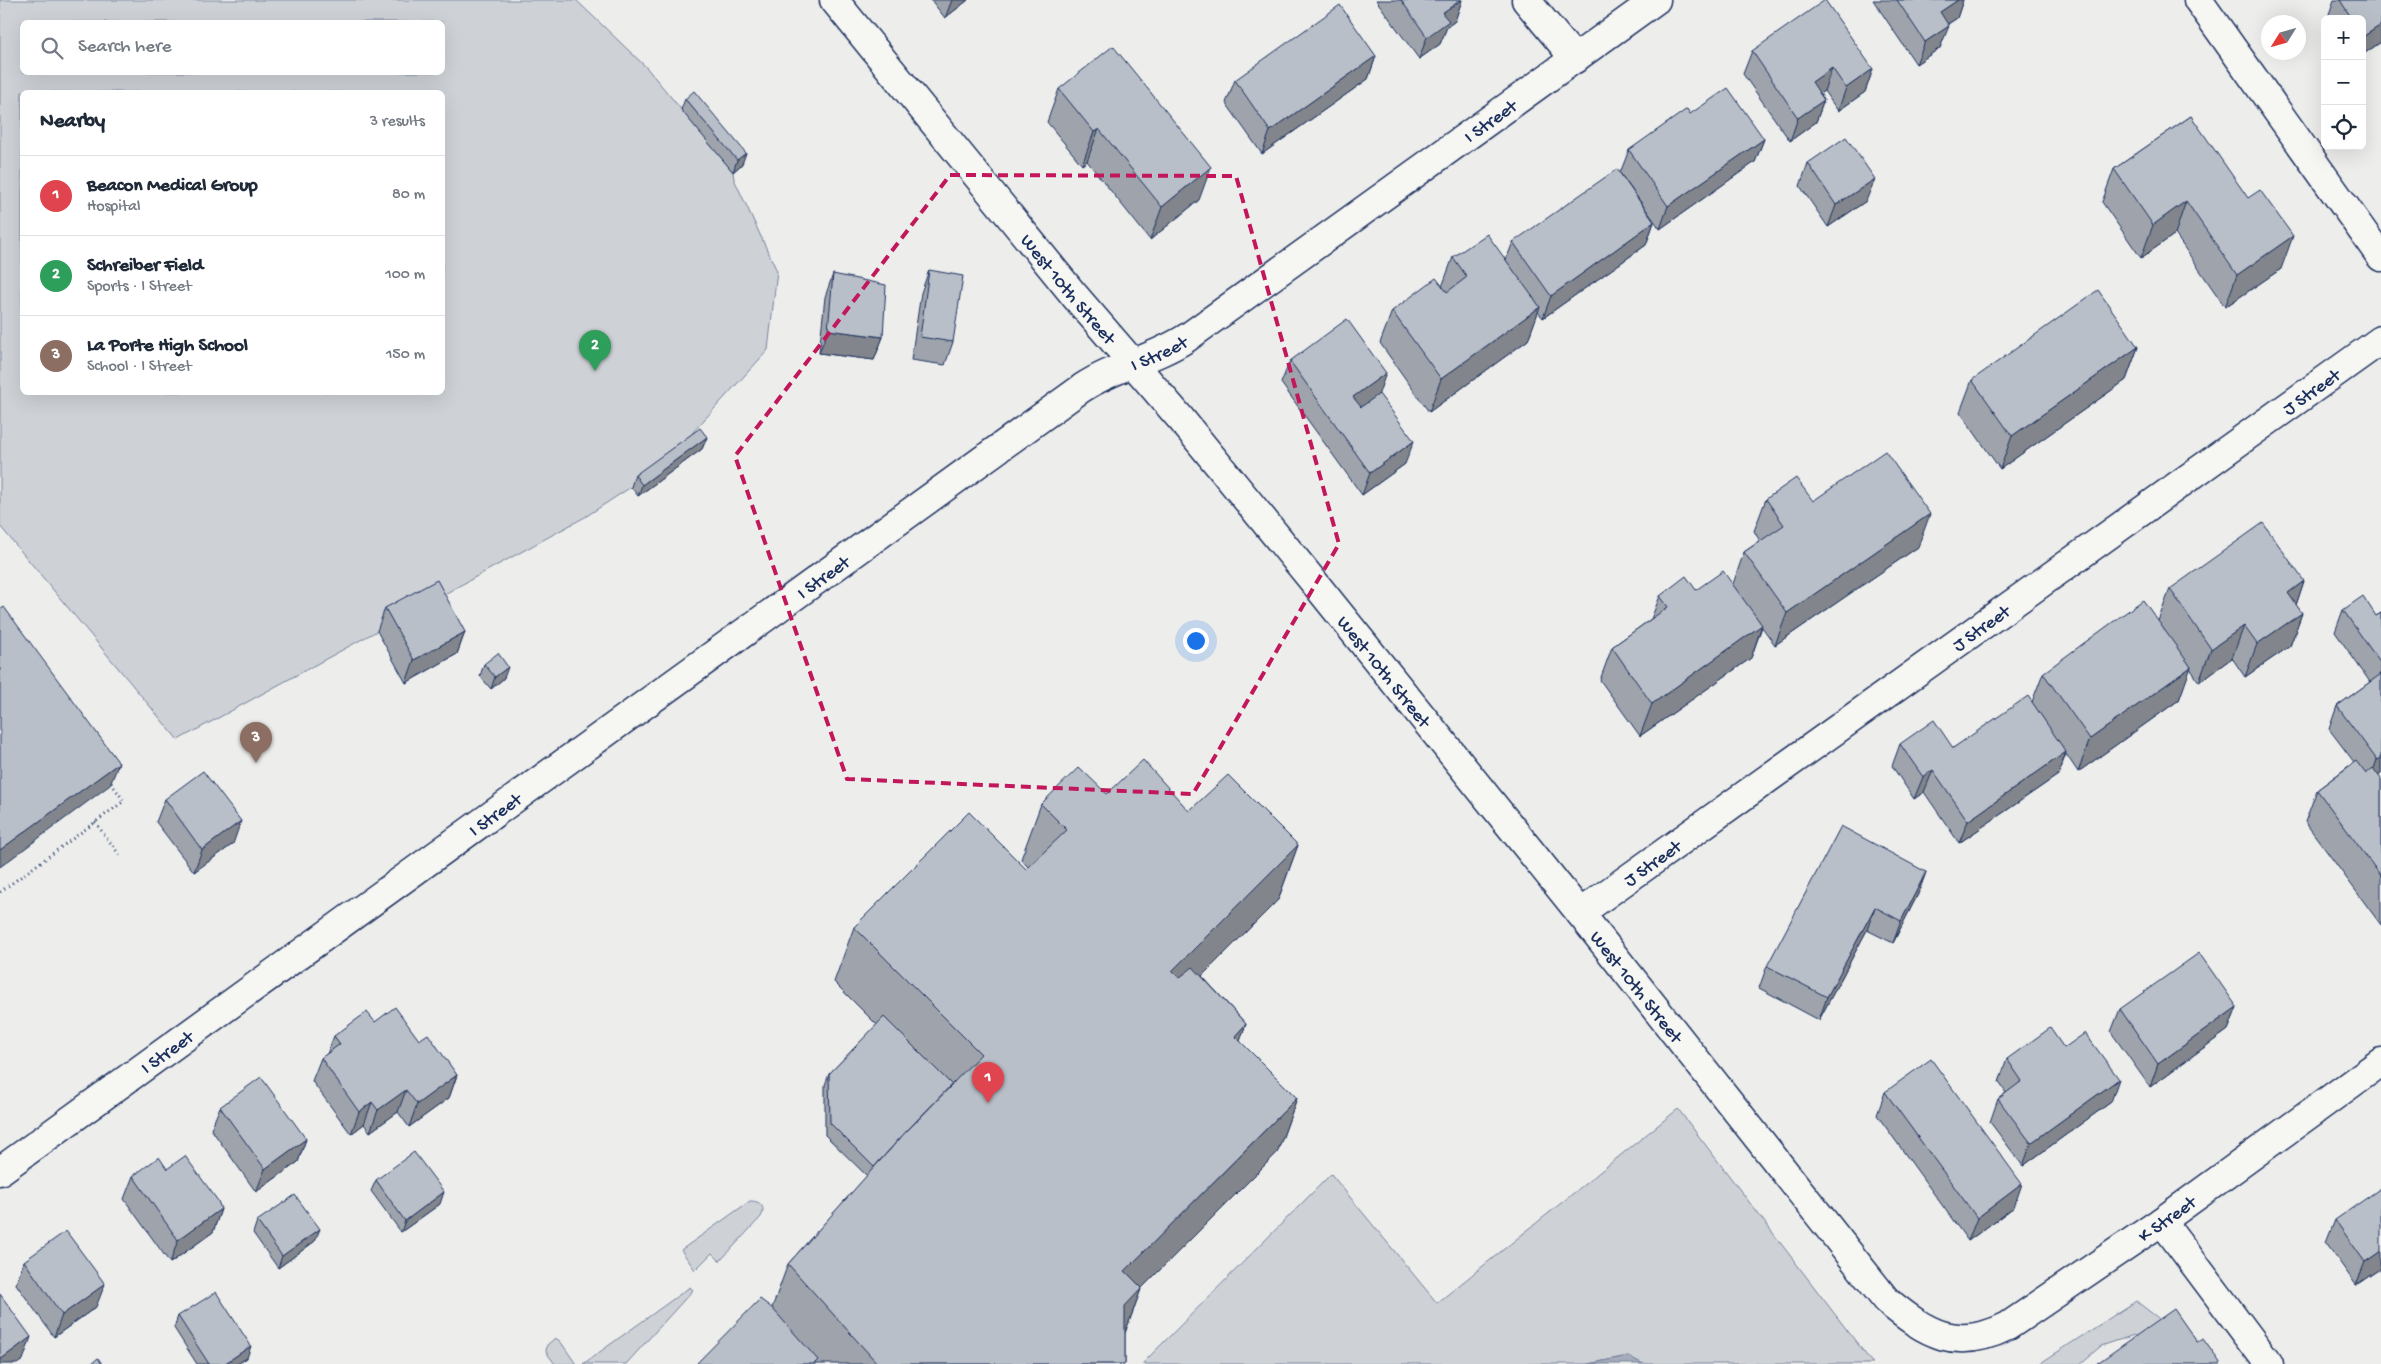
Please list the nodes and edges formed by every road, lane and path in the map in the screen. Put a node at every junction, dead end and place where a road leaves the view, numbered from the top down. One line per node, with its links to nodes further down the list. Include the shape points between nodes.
1 (834, 0): 8 (street, West 10th Street)
2 (1526, 0): 5 (street)
3 (1656, 0): 5 (street, I Street)
4 (2198, 0): 6 (street)
5 (1575, 59): 8 (street, I Street, via 1188,337 1172,348)
6 (2381, 256)
7 (2381, 340): 13 (street, J Street)
8 (1133, 364): 13 (street, West 10th Street, via 1318,587); 15 (street, I Street, via 1082,388)
9 (107, 777): 10 (path, via 124,801)
10 (95, 822): 11 (path); 12 (path)
11 (121, 857)
12 (0, 892)
13 (1580, 913): 17 (street, West 10th Street, via 1886,1300 1910,1320)
14 (2381, 1062): 16 (street, K Street)
15 (0, 1171)
16 (2162, 1221): 17 (street, K Street, via 1995,1332 1976,1339); 18 (street)
17 (1937, 1335)
18 (2268, 1364)

